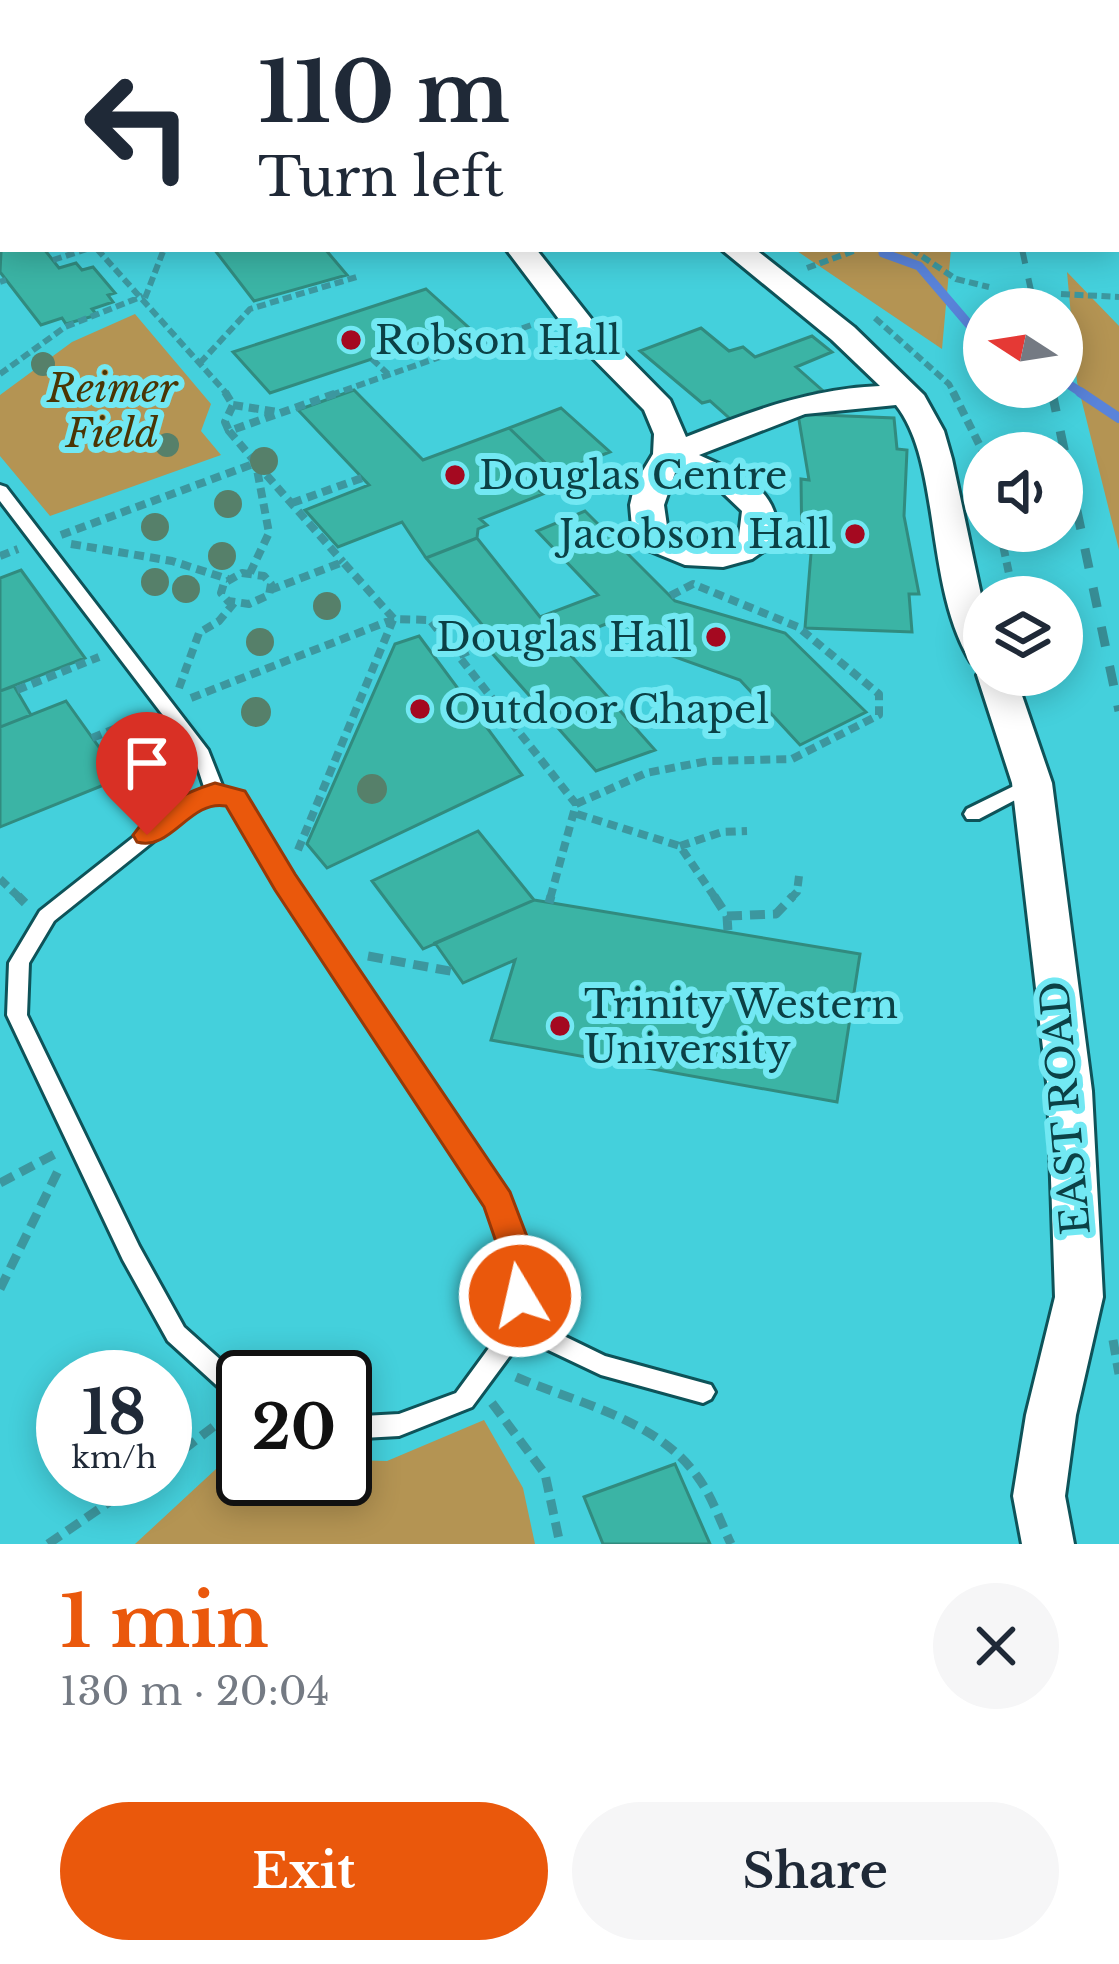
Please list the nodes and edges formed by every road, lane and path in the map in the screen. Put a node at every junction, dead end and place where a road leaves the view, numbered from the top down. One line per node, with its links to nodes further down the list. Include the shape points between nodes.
1 (78, 252): 9 (path)
2 (101, 252): 13 (path)
3 (163, 252): 13 (path)
4 (523, 252): 15 (street)
5 (740, 252): 20 (street)
6 (846, 252): 8 (path)
7 (916, 252): 11 (path, via 956,279)
8 (841, 253)
9 (53, 260)
10 (360, 276): 17 (path, via 250,309)
11 (989, 287)
12 (1083, 295): 14 (path)
13 (144, 297): 17 (path); 18 (path, via 65,327)
14 (1119, 297)
15 (570, 312): 19 (path); 20 (street, via 659,407 670,455 795,406)
16 (372, 359): 19 (path)
17 (200, 363): 21 (path)
18 (0, 374)
19 (388, 374): 22 (path)
20 (908, 395): 35 (street, via 927,428)
21 (232, 405): 22 (path); 23 (path)
22 (282, 412): 23 (path)
23 (229, 431): 24 (path)
24 (256, 463): 27 (path); 28 (path); 30 (path, via 269,533)
25 (362, 478): 27 (path)
26 (0, 490): 28 (lane)
27 (292, 503): 29 (path)
28 (40, 542): 31 (path, via 111,548); 38 (lane)
29 (343, 562): 32 (path); 36 (path)
30 (250, 573): 31 (path); 32 (path, via 264,576)
31 (228, 580): 34 (path, via 221,593)
32 (270, 590): 34 (path, via 257,602)
33 (670, 596): 44 (path, via 694,584 798,627 879,694 879,715)
34 (234, 603): 42 (path, via 199,633)
35 (963, 614)
36 (394, 619): 39 (path, via 430,620); 42 (path); 53 (path)
37 (495, 641): 39 (path)
38 (123, 647): 40 (path); 42 (lane)
39 (460, 655): 48 (path)
40 (17, 690)
41 (1003, 696): 46 (street, EAST ROAD)
42 (167, 707): 45 (path); 47 (lane, via 202,754)
43 (829, 730): 44 (path)
44 (842, 732): 48 (path, via 792,759 646,773)
45 (92, 738)
46 (1032, 783): 49 (lane); 72 (street, EAST ROAD, via 1070,1090 1079,1297 1039,1496)
47 (215, 793): 53 (lane, via 236,798); 62 (lane, via 184,806 46,916 19,963 17,1015 131,1253 176,1334)
48 (577, 809): 51 (path); 54 (path)
49 (973, 814)
50 (747, 831): 51 (path, via 732,828)
51 (680, 845): 55 (path)
52 (799, 876): 55 (path, via 797,892 776,914)
53 (285, 882): 57 (lane)
54 (549, 903)
55 (728, 916): 56 (path)
56 (728, 932)
57 (332, 950): 58 (path); 61 (lane, via 499,1202 522,1268)
58 (455, 972)
59 (0, 1183): 60 (path, via 68,1150)
60 (0, 1289)
61 (519, 1324): 63 (lane); 64 (lane, via 601,1365)
62 (216, 1373)
63 (485, 1376): 66 (lane, via 464,1400 399,1425); 70 (path, via 545,1474); 71 (path, via 646,1427 694,1470)
64 (703, 1392)
65 (216, 1422): 67 (path)
66 (372, 1426)
67 (192, 1442)
68 (103, 1506): 69 (path)
69 (48, 1544)
70 (560, 1544)
71 (731, 1544)
72 (1048, 1544)

